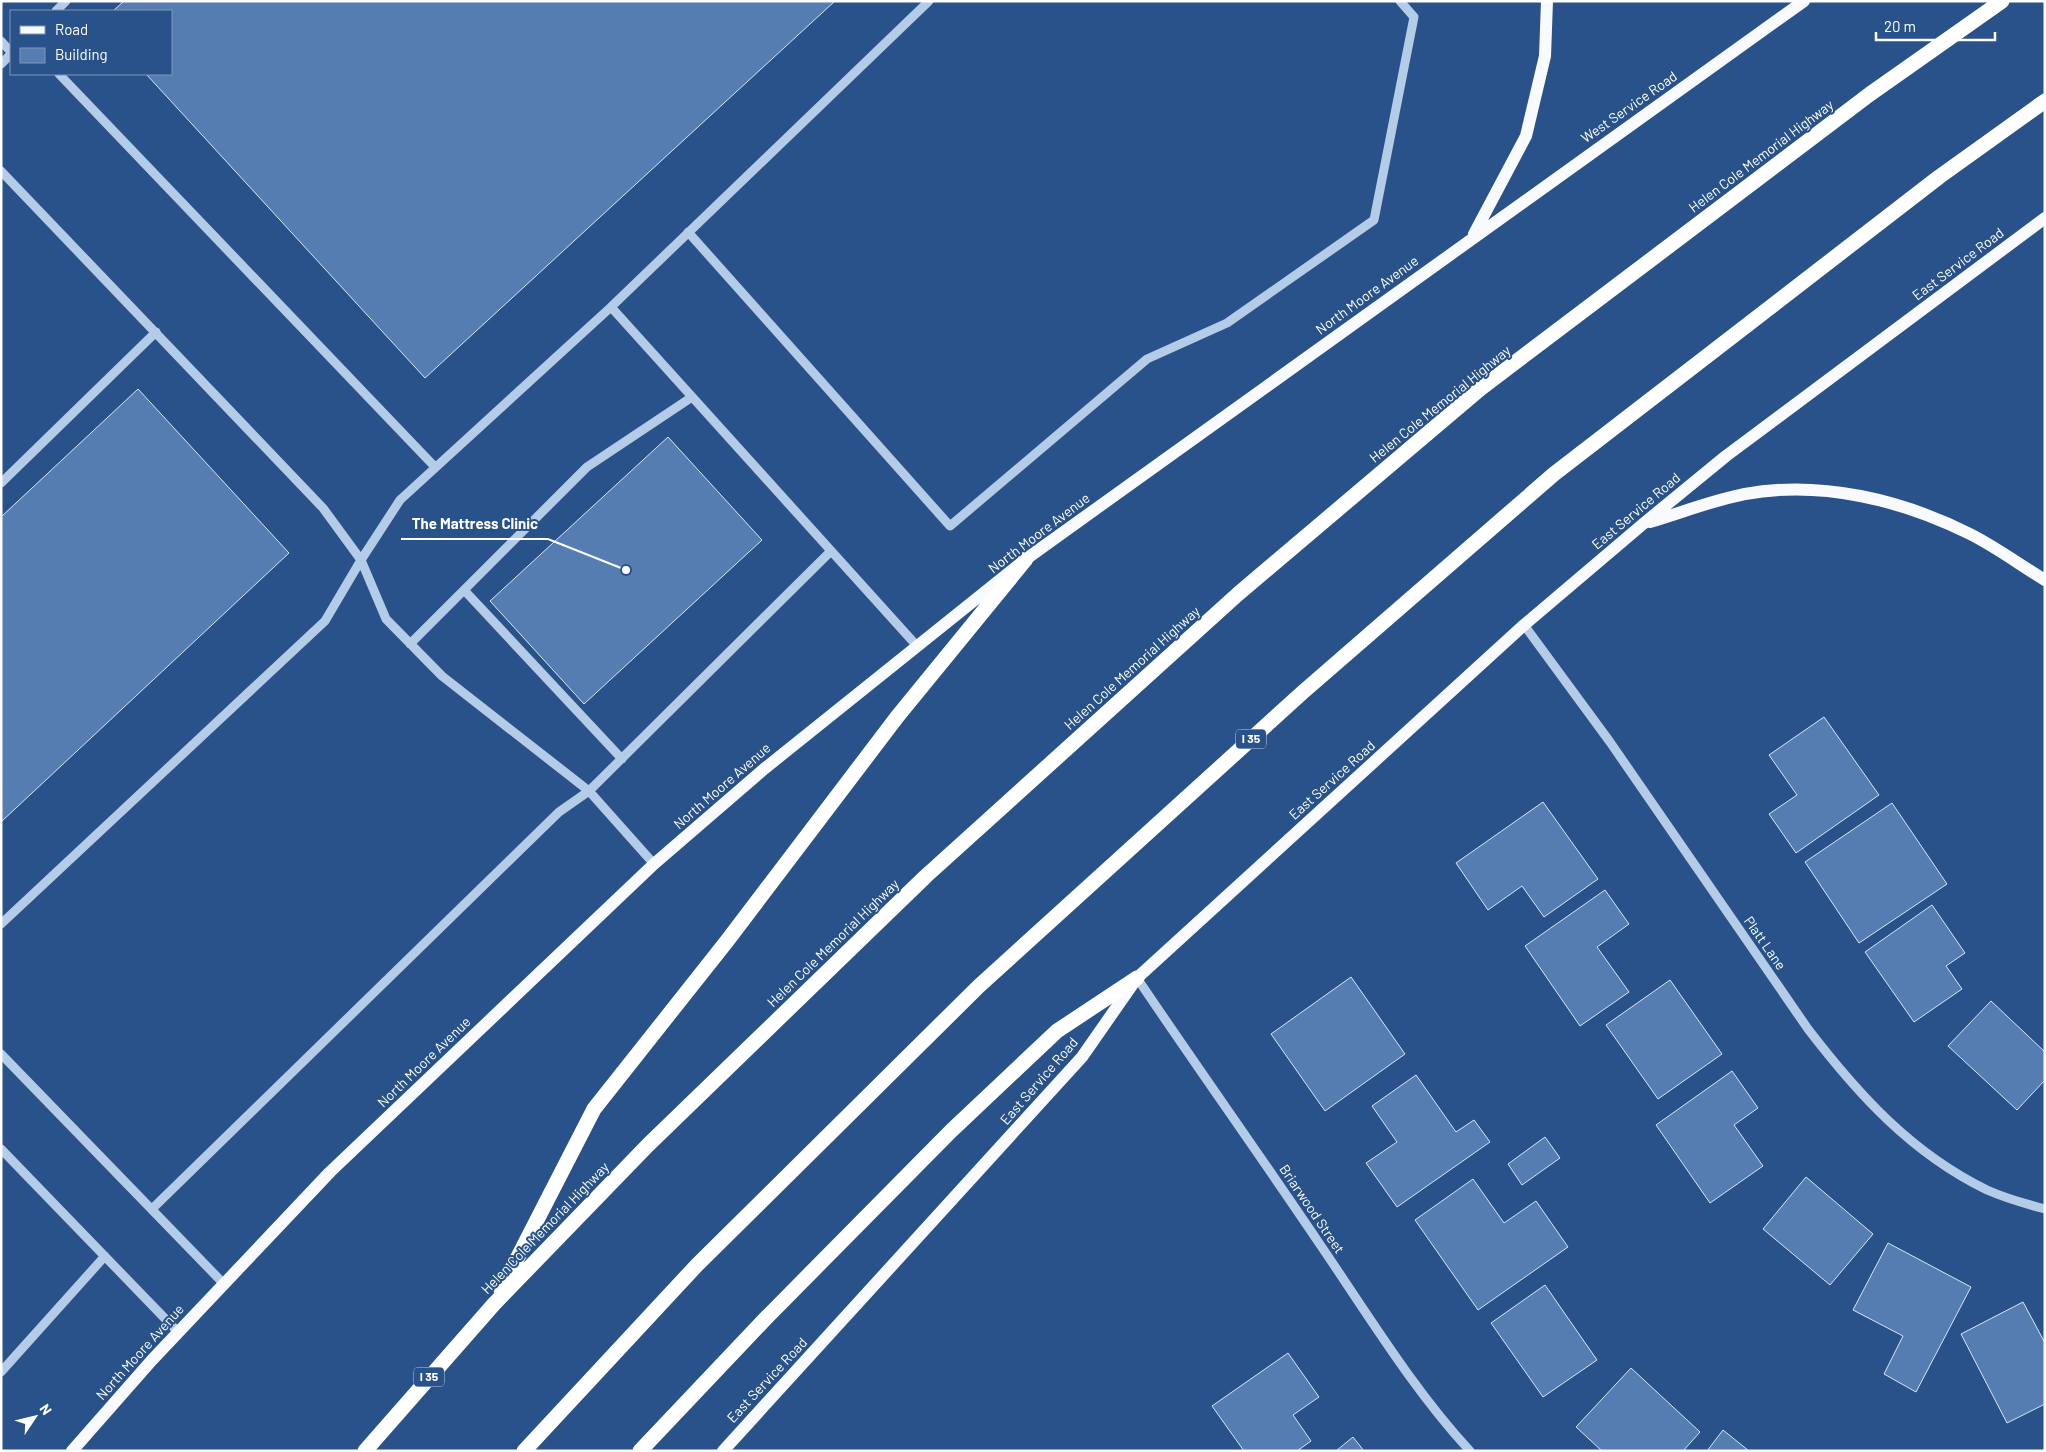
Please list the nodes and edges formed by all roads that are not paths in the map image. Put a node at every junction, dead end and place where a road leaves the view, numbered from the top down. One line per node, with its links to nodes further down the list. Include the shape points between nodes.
1 (66, 1): 7 (street)
2 (929, 1): 16 (street)
3 (1400, 1): 16 (street, via 1414,16 1374,220 1227,323 1147,359 950,526)
4 (1547, 1): 17 (main road, via 1545,56 1526,136)
5 (1804, 1): 17 (main road, West Service Road)
6 (2002, 1): 43 (highway, Helen Cole Memorial Highway / I 35, via 1870,94 1480,389 1238,594 926,876 648,1145)
7 (57, 10)
8 (1, 42): 9 (street)
9 (10, 52)
10 (10, 54): 11 (street)
11 (1, 64)
12 (60, 75): 21 (street)
13 (2045, 101): 48 (highway, I 35, via 1939,178 1554,474 1303,692 979,986 697,1265)
14 (1, 171): 19 (street)
15 (2045, 218): 23 (main road, East Service Road, via 1734,450)
16 (688, 232): 18 (street)
17 (1472, 237): 25 (main road, North Moore Avenue)
18 (611, 307): 20 (street); 21 (street)
19 (156, 332): 22 (street); 26 (street, via 324,508)
20 (692, 397): 24 (street); 28 (street, via 586,467)
21 (435, 467): 26 (street, via 400,500)
22 (1, 483)
23 (1642, 524): 27 (main road, via 1745,494 1796,489 1840,492 1891,503 1971,534); 29 (main road, East Service Road)
24 (831, 551): 31 (street); 32 (street)
25 (1026, 559): 31 (main road, North Moore Avenue); 43 (highway, via 897,717 594,1109)
26 (361, 560): 30 (street, via 386,619); 35 (street, via 325,621)
27 (2045, 580)
28 (464, 590): 30 (street); 32 (street)
29 (1524, 625): 36 (main road, East Service Road); 40 (street, Platt Lane, via 1843,1074 1892,1126 1942,1164 1988,1190)
30 (410, 644): 33 (street, via 442,676)
31 (917, 646): 34 (main road, North Moore Avenue, via 764,769)
32 (622, 759): 33 (street)
33 (589, 792): 34 (street); 39 (street, via 559,812)
34 (654, 864): 42 (main road, North Moore Avenue, via 330,1172)
35 (1, 924)
36 (1137, 978): 49 (highway, via 1057,1031 972,1111 766,1317); 50 (main road, East Service Road, via 1082,1057); 51 (street, Briarwood Street, via 1394,1353)
37 (1, 1054): 39 (street)
38 (1, 1149): 41 (street)
39 (152, 1209): 42 (street)
40 (2045, 1209)
41 (105, 1256): 44 (street); 45 (street)
42 (224, 1284): 44 (main road, North Moore Avenue)
43 (494, 1304): 47 (highway, Helen Cole Memorial Highway / I 35)
44 (178, 1332): 46 (main road, North Moore Avenue)
45 (1, 1372)
46 (72, 1451)
47 (365, 1451)
48 (524, 1451)
49 (640, 1451)
50 (723, 1451)
51 (1470, 1451)

